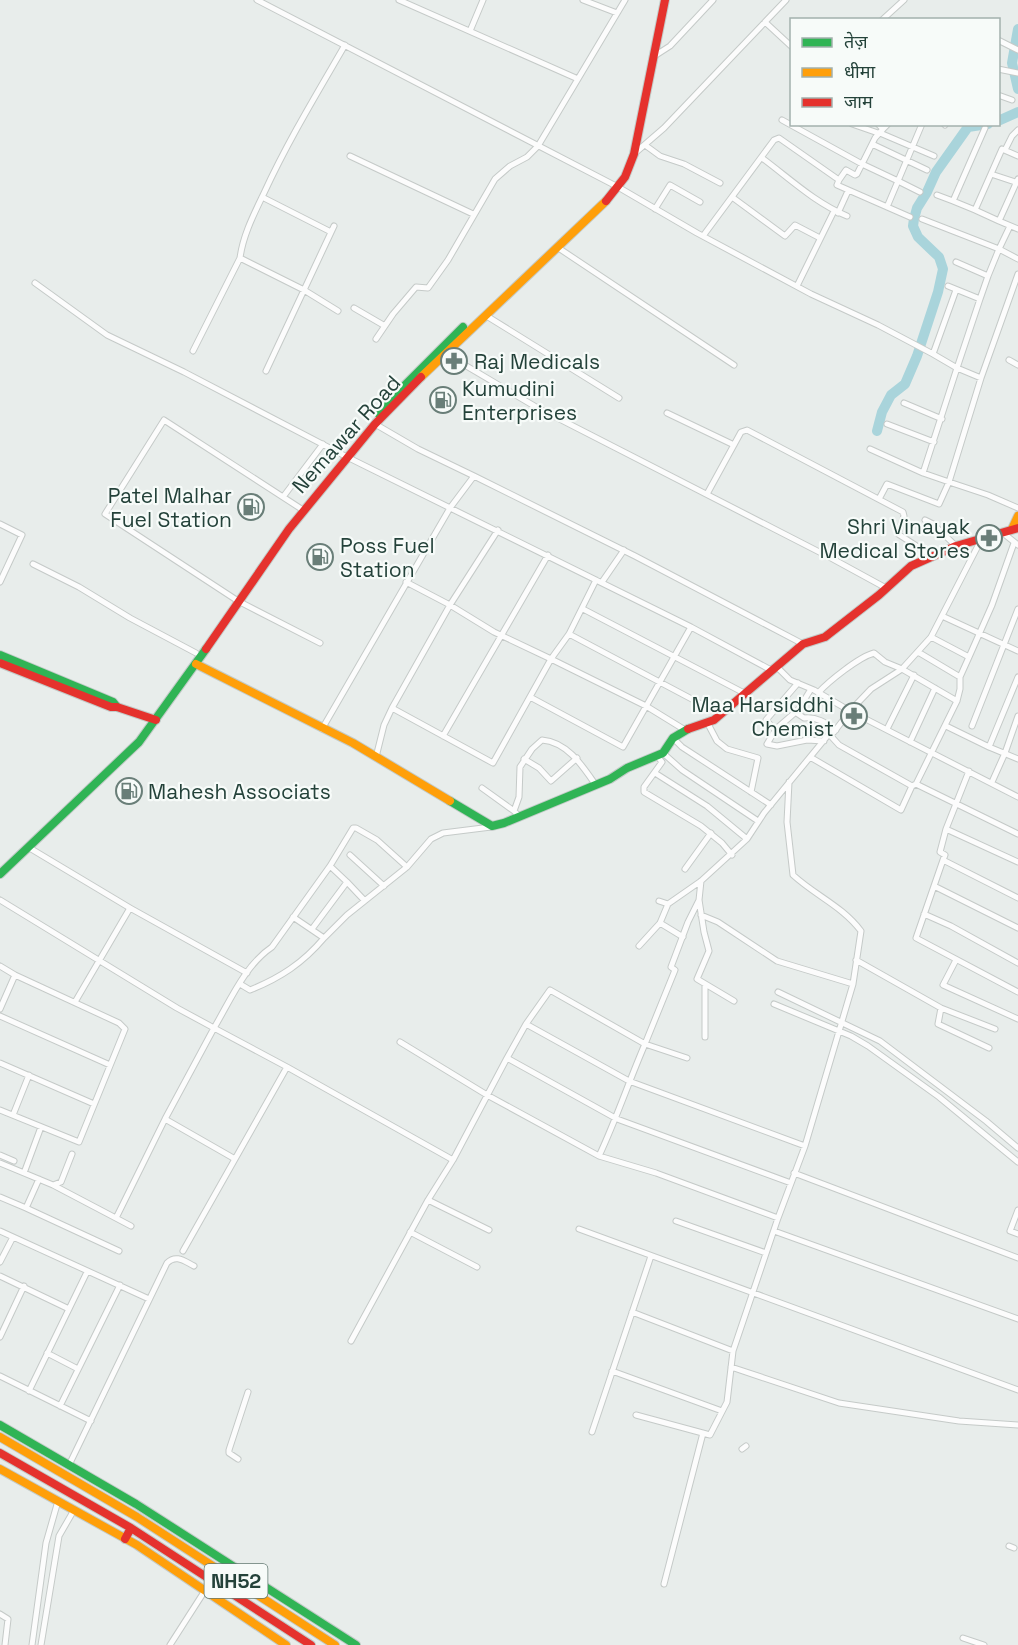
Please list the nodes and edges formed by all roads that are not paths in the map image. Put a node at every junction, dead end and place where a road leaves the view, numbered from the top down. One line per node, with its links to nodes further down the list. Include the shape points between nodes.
1 (258, 0): 16 (street)
2 (399, 0): 14 (street)
3 (483, 0): 14 (street)
4 (583, 0): 11 (street)
5 (625, 0): 11 (street)
6 (658, 0): 51 (main road, Nemawar Road, via 630,150)
7 (665, 0): 19 (main road, Nemawar Road)
8 (713, 0): 19 (street, via 670,45)
9 (786, 0): 13 (street)
10 (904, 0): 12 (street)
11 (617, 13): 22 (street)
12 (884, 18)
13 (765, 22): 17 (street); 34 (street)
14 (470, 31): 22 (street)
15 (1000, 43): 18 (street)
16 (345, 45): 35 (street); 55 (street, via 286,145)
17 (790, 45)
18 (1015, 48)
19 (654, 56): 38 (main road, Nemawar Road)
20 (1000, 69): 21 (street)
21 (1018, 73)
22 (578, 79): 35 (street)
23 (1000, 95): 24 (street)
24 (1012, 100)
25 (782, 120): 26 (street)
26 (790, 124)
27 (793, 126): 44 (street)
28 (862, 126): 31 (street)
29 (921, 126): 36 (street)
30 (985, 128): 57 (street)
31 (882, 130): 33 (street); 36 (street)
32 (1018, 130): 37 (street)
33 (872, 144): 43 (street); 44 (street)
34 (645, 145): 38 (street); 50 (street, via 660,156)
35 (538, 146): 51 (street); 63 (street, via 495,179)
36 (913, 147): 40 (street); 43 (street)
37 (1005, 150): 41 (street); 46 (street, via 1002,149)
38 (633, 154): 51 (main road, Nemawar Road, via 626,177)
39 (350, 156): 63 (street)
40 (934, 156)
41 (1018, 156)
42 (762, 158): 47 (street, via 774,140 781,139); 56 (street); 62 (street)
43 (907, 162): 45 (street); 48 (street)
44 (862, 164): 47 (street, via 855,175 846,170); 48 (street)
45 (927, 170)
46 (991, 174): 49 (street); 61 (street)
47 (839, 180): 52 (street, via 837,185)
48 (898, 181): 53 (street); 59 (street)
49 (1018, 182): 68 (street)
50 (720, 183)
51 (616, 186): 60 (street); 66 (main road, Nemawar Road, via 613,194)
52 (848, 190): 59 (street); 62 (street)
53 (920, 192)
54 (937, 195): 57 (street)
55 (262, 197): 75 (street); 83 (street, via 332,229)
56 (732, 197): 71 (street); 72 (street, via 785,236 795,225)
57 (953, 201): 61 (street)
58 (700, 202): 60 (street, via 670,185)
59 (887, 207): 65 (street)
60 (655, 209): 71 (street)
61 (975, 210): 68 (street)
62 (836, 212): 64 (street); 72 (street)
63 (473, 214): 89 (street, via 428,288 416,287)
64 (847, 216)
65 (910, 217)
66 (584, 218): 73 (main road, Nemawar Road); 95 (main road, Nemawar Road)
67 (922, 219): 74 (street)
68 (999, 221): 69 (street)
69 (1010, 226): 70 (street); 74 (street)
70 (1018, 229)
71 (703, 236): 81 (street)
72 (820, 238): 81 (street)
73 (557, 247): 88 (main road, Nemawar Road); 96 (street)
74 (999, 249): 76 (street); 79 (street)
75 (240, 258): 83 (street); 91 (street)
76 (1018, 259)
77 (956, 262): 79 (street)
78 (1018, 274): 100 (street)
79 (988, 276): 85 (street)
80 (35, 284): 108 (street, via 108,334)
81 (797, 286): 93 (street)
82 (948, 286): 84 (street)
83 (304, 290): 87 (street); 99 (street)
84 (956, 290): 85 (street); 93 (street)
85 (980, 299): 98 (street)
86 (354, 308): 89 (street)
87 (338, 311)
88 (485, 315): 92 (main road, Nemawar Road); 101 (street)
89 (385, 326): 90 (street)
90 (376, 339)
91 (193, 351)
92 (446, 354): 95 (main road, Nemawar Road); 115 (street, via 536,407)
93 (933, 354): 98 (street)
94 (1009, 360): 97 (street)
95 (429, 365): 105 (main road, Nemawar Road); 111 (main road, Nemawar Road, via 392,396)
96 (734, 365)
97 (1018, 365)
98 (957, 368): 100 (street); 104 (street)
99 (266, 370)
100 (981, 378): 114 (street)
101 (619, 398)
102 (904, 403): 104 (street)
103 (668, 413): 109 (street)
104 (942, 419): 107 (street)
105 (375, 424): 111 (main road, Nemawar Road); 113 (street)
106 (887, 424): 107 (street)
107 (934, 442): 112 (street)
108 (323, 444): 111 (street); 116 (street)
109 (734, 445): 115 (street); 117 (street, via 741,432 747,430)
110 (870, 449): 112 (street)
111 (344, 455): 118 (main road, Nemawar Road); 119 (street)
112 (923, 473): 114 (street)
113 (474, 476): 119 (street); 130 (street)
114 (949, 482): 117 (street, via 939,504 887,484); 120 (street)
115 (707, 494): 137 (street)
116 (283, 497): 118 (street); 138 (street, via 164,420 105,514)
117 (879, 499): 132 (street, via 905,513 898,534)
118 (300, 508): 138 (main road, Nemawar Road)
119 (450, 508): 125 (street); 136 (street)
120 (1018, 508)
121 (1018, 516): 124 (main road)
122 (925, 520): 129 (street)
123 (0, 524): 135 (street, via 22,535)
124 (1015, 528): 126 (main road)
125 (498, 530): 131 (street); 139 (street)
126 (1003, 532): 127 (main road); 128 (street)
127 (981, 540): 129 (main road); 142 (street)
128 (1016, 544): 144 (street)
129 (956, 546): 132 (main road)
130 (624, 550): 134 (street); 149 (street)
131 (548, 555): 134 (street); 146 (street)
132 (934, 557): 137 (main road, via 911,566)
133 (33, 564): 153 (street)
134 (599, 581): 140 (street); 143 (street)
135 (0, 582)
136 (406, 582): 139 (street); 184 (street)
137 (886, 588): 149 (main road, via 825,637)
138 (236, 599): 148 (street); 153 (main road, Nemawar Road); 159 (main road, Nemawar Road)
139 (450, 604): 146 (street); 175 (street)
140 (583, 609): 145 (street); 155 (street)
141 (1018, 609): 150 (street)
142 (942, 616): 144 (street); 147 (street)
143 (691, 627): 155 (street); 160 (street)
144 (981, 633): 150 (street); 156 (street)
145 (569, 634): 157 (street); 165 (street)
146 (503, 635): 157 (street); 190 (street)
147 (931, 637): 152 (street); 156 (street)
148 (320, 643)
149 (803, 644): 160 (main road)
150 (1003, 644): 151 (street); 183 (street)
151 (1018, 651)
152 (918, 652): 161 (street); 163 (street)
153 (196, 653): 180 (main road, Nemawar Road)
154 (0, 655): 174 (main road)
155 (674, 656): 165 (street); 170 (street)
156 (969, 657): 163 (street)
157 (551, 659): 171 (street); 173 (street)
158 (0, 663): 174 (main road)
159 (196, 664): 180 (main road, Nemawar Road); 184 (main road)
160 (774, 668): 166 (street); 170 (main road)
161 (902, 669): 162 (street); 169 (street, via 870,654); 176 (street, via 871,689)
162 (914, 675): 167 (street); 185 (street)
163 (960, 677): 172 (street)
164 (1018, 677): 194 (street)
165 (660, 682): 173 (street); 178 (street)
166 (798, 683): 168 (street); 187 (street, via 766,720)
167 (935, 688): 172 (street); 193 (street)
168 (810, 689): 169 (street); 177 (street)
169 (818, 693): 176 (street)
170 (746, 694): 178 (main road)
171 (530, 697): 173 (street, via 623,747); 190 (street, via 493,763)
172 (957, 701): 182 (street)
173 (646, 706): 186 (street)
174 (117, 707): 180 (main road)
175 (393, 708): 190 (street); 198 (street)
176 (850, 711): 185 (street); 188 (street)
177 (795, 712): 187 (street); 188 (street)
178 (720, 714): 181 (main road)
179 (1018, 716): 196 (street)
180 (154, 720): 221 (main road, Nemawar Road, via 139,742); 226 (main road, Nemawar Road)
181 (706, 722): 186 (main road); 210 (street, via 727,749 758,758)
182 (946, 726): 194 (street); 195 (street)
183 (972, 726)
184 (321, 729): 198 (main road)
185 (887, 729): 193 (street)
186 (685, 730): 191 (main road)
187 (775, 730): 192 (street, via 767,744)
188 (836, 730): 189 (street)
189 (829, 734): 192 (street); 208 (street, via 839,746)
190 (443, 736)
191 (673, 738): 197 (main road); 210 (street)
192 (824, 741): 199 (street)
193 (909, 742): 195 (street)
194 (989, 747): 196 (street)
195 (932, 753): 203 (street); 208 (street)
196 (1005, 753): 202 (street); 206 (street)
197 (660, 755): 204 (street, via 662,762); 207 (main road); 215 (street)
198 (376, 757): 216 (main road)
199 (810, 757): 205 (street); 208 (street, via 901,810)
200 (577, 758): 201 (street, via 543,740); 201 (street, via 551,781); 207 (street)
201 (524, 759): 214 (street, via 518,771)
202 (1018, 759)
203 (969, 771): 206 (street); 212 (street)
204 (655, 773): 218 (street, via 644,792); 220 (street, via 707,806)
205 (789, 782): 213 (street); 251 (street, via 787,822 793,875 808,890 850,917 861,932)
206 (992, 782): 211 (street)
207 (595, 784): 214 (main road)
208 (914, 785): 212 (street)
209 (482, 788): 214 (street)
210 (751, 792): 213 (street)
211 (1018, 797)
212 (957, 803): 217 (street); 219 (street)
213 (771, 805): 215 (street)
214 (517, 813): 216 (main road)
215 (758, 821): 220 (street)
216 (492, 826): 228 (street, via 438,834)
217 (946, 829): 224 (street, via 939,852 945,855); 225 (street)
218 (711, 834): 223 (street); 229 (street)
219 (1018, 834)
220 (747, 840): 223 (street)
221 (28, 847): 230 (main road, Nemawar Road); 241 (street)
222 (350, 855): 233 (street)
223 (732, 855): 231 (street)
224 (943, 860): 234 (street); 235 (street)
225 (1018, 862)
226 (0, 866)
227 (330, 866): 228 (street, via 354,827 377,840); 232 (street); 244 (street)
228 (407, 867): 233 (street)
229 (685, 869)
230 (0, 874)
231 (701, 881): 238 (street); 240 (street)
232 (347, 882): 237 (street); 247 (street)
233 (384, 886): 237 (street)
234 (934, 886): 242 (street); 246 (street)
235 (1018, 898)
236 (0, 900): 253 (street)
237 (364, 900): 249 (street)
238 (699, 900): 243 (street); 248 (street)
239 (659, 901): 240 (street)
240 (668, 904): 245 (street)
241 (130, 908): 253 (street); 256 (street)
242 (924, 914): 252 (street, via 916,938); 254 (street)
243 (701, 915): 259 (street, via 710,951 697,977); 260 (street, via 777,962)
244 (293, 917): 247 (street); 256 (street)
245 (660, 923): 248 (street); 250 (street)
246 (1018, 928)
247 (312, 929): 249 (street)
248 (683, 937): 277 (street, via 671,967 675,970)
249 (324, 938): 258 (street, via 291,970 250,990)
250 (639, 946)
251 (856, 960): 260 (street); 266 (street)
252 (956, 960): 262 (street); 269 (street, via 943,985)
253 (101, 961): 264 (street); 272 (street)
254 (1018, 963)
255 (0, 966): 257 (street)
256 (247, 973): 258 (street)
257 (15, 975): 264 (street); 267 (street)
258 (240, 984): 272 (street)
259 (705, 984): 263 (street); 275 (street)
260 (853, 984): 270 (street)
261 (777, 992): 270 (street)
262 (1018, 992)
263 (734, 1001)
264 (75, 1002): 282 (street, via 124,1026)
265 (774, 1004): 274 (street)
266 (941, 1008): 273 (street); 278 (street, via 938,1024)
267 (0, 1009)
268 (0, 1016): 282 (street)
269 (1018, 1019)
270 (842, 1021): 274 (street); 294 (street, via 880,1041)
271 (526, 1024): 277 (street, via 550,990); 279 (street); 285 (street)
272 (214, 1028): 283 (street); 290 (street)
273 (995, 1029)
274 (840, 1031): 293 (street); 301 (street, via 904,1070)
275 (705, 1037)
276 (400, 1042): 286 (street)
277 (645, 1044): 280 (street); 285 (street)
278 (989, 1048)
279 (507, 1058): 286 (street); 291 (street)
280 (687, 1058)
281 (0, 1063): 284 (street)
282 (110, 1065): 287 (street)
283 (287, 1066): 298 (street); 299 (street)
284 (28, 1076): 287 (street); 289 (street)
285 (629, 1082): 291 (street); 293 (street)
286 (487, 1095): 297 (street); 299 (street)
287 (94, 1104): 292 (street, via 79,1142)
288 (0, 1110): 289 (street)
289 (13, 1115): 292 (street)
290 (165, 1119): 298 (street); 312 (street)
291 (617, 1119): 297 (street); 306 (street)
292 (42, 1127): 303 (street)
293 (805, 1146): 304 (street)
294 (1018, 1148)
295 (72, 1154): 307 (street, via 60,1182)
296 (0, 1155): 300 (street)
297 (599, 1156): 313 (street)
298 (235, 1158): 324 (street)
299 (453, 1160): 309 (street)
300 (14, 1161)
301 (1018, 1162)
302 (0, 1163): 303 (street)
303 (24, 1173): 305 (street)
304 (794, 1173): 306 (street); 327 (street)
305 (39, 1179): 307 (street); 310 (street)
306 (791, 1183): 313 (street)
307 (53, 1185): 315 (street)
308 (0, 1197): 310 (street)
309 (428, 1200): 317 (street); 320 (street)
310 (26, 1208): 323 (street)
311 (1018, 1210): 321 (street, via 1010,1231)
312 (117, 1216)
313 (778, 1218): 318 (street)
314 (676, 1221): 325 (street)
315 (131, 1226)
316 (579, 1229): 326 (street)
317 (489, 1230)
318 (774, 1231): 325 (street); 339 (street)
319 (0, 1232): 322 (street)
320 (410, 1232): 330 (street); 341 (street)
321 (1018, 1234)
322 (13, 1237): 328 (street); 331 (street)
323 (119, 1251)
324 (183, 1251)
325 (766, 1253): 335 (street)
326 (651, 1256): 335 (street); 338 (street)
327 (1018, 1258)
328 (0, 1262)
329 (194, 1266): 336 (street, via 172,1258)
330 (477, 1267)
331 (87, 1272): 333 (street); 337 (street)
332 (0, 1276): 334 (street)
333 (120, 1285): 336 (street); 345 (street)
334 (24, 1286): 337 (street); 340 (street)
335 (753, 1294): 342 (street); 348 (street)
336 (149, 1299): 354 (street)
337 (69, 1309): 343 (street)
338 (632, 1312): 342 (street); 346 (street)
339 (1018, 1319)
340 (0, 1337)
341 (351, 1341)
342 (734, 1351): 344 (street)
343 (47, 1353): 345 (street); 349 (street)
344 (731, 1367): 352 (street); 356 (street, via 839,1403 959,1421)
345 (78, 1369): 351 (street)
346 (612, 1371): 352 (street); 357 (street)
347 (0, 1376): 349 (street)
348 (1018, 1390)
349 (29, 1391): 351 (street)
350 (248, 1392): 361 (street, via 229,1450)
351 (60, 1406): 354 (street)
352 (723, 1411): 358 (street, via 710,1435)
353 (636, 1415): 358 (street)
354 (90, 1421): 362 (street)
355 (0, 1425): 362 (main road)
356 (1018, 1425)
357 (592, 1432)
358 (703, 1433): 372 (street)
359 (0, 1437): 367 (main road, NH52)
360 (0, 1453): 369 (main road, NH52)
361 (238, 1459)
362 (70, 1463): 365 (main road)
363 (0, 1469): 364 (main road)
364 (58, 1501): 366 (main road); 368 (street)
365 (142, 1506): 367 (main road); 383 (main road)
366 (74, 1510): 370 (street); 371 (main road)
367 (137, 1517): 382 (main road, NH52)
368 (50, 1527): 370 (street); 377 (street)
369 (131, 1528): 371 (main road); 381 (main road, NH52)
370 (62, 1529): 378 (street)
371 (125, 1539): 373 (main road)
372 (664, 1584)
373 (204, 1592): 379 (street); 380 (main road)
374 (0, 1614): 376 (street, via 8,1619)
375 (963, 1638): 384 (street)
376 (5, 1645)
377 (32, 1645)
378 (41, 1645)
379 (170, 1645)
380 (286, 1645)
381 (311, 1645)
382 (335, 1645)
383 (356, 1645)
384 (984, 1645)

